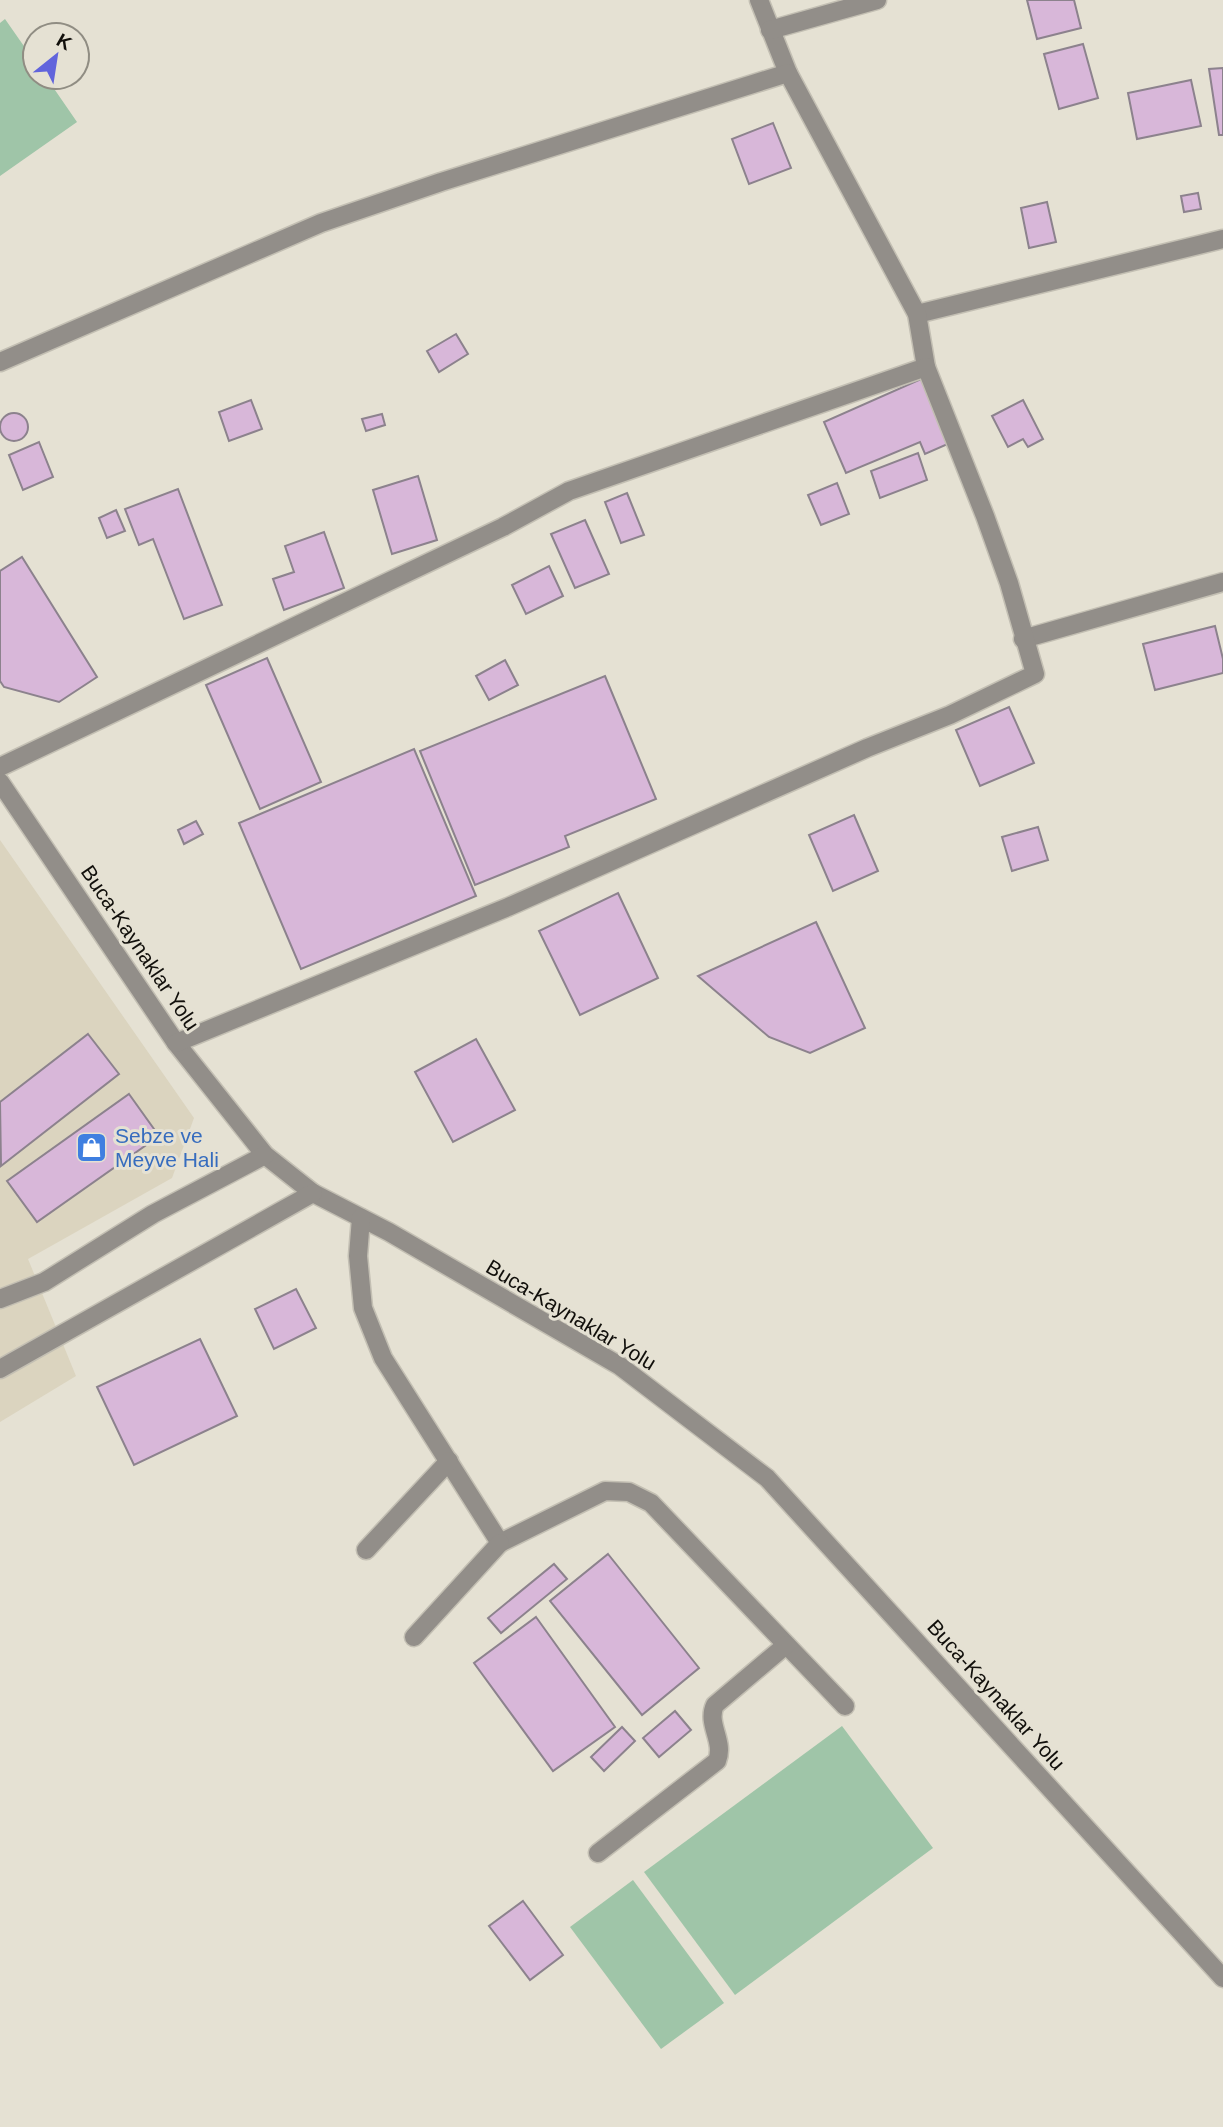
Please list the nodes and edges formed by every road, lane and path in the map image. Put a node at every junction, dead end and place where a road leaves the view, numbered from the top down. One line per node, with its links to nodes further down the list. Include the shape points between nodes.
1 (759, 0): 3 (street)
2 (877, 0): 3 (street)
3 (770, 30): 4 (street)
4 (788, 73): 6 (street); 7 (street, via 321,223)
5 (1223, 239): 6 (street)
6 (918, 314): 8 (street)
7 (0, 362)
8 (926, 367): 10 (street, via 1009,583); 11 (street, via 569,491 491,533)
9 (1223, 582): 10 (street)
10 (1023, 639): 13 (street, via 1035,674 950,715 508,907)
11 (0, 767)
12 (0, 782): 13 (street, Buca-Kaynaklar Yolu)
13 (176, 1043): 14 (street, Buca-Kaynaklar Yolu)
14 (264, 1156): 15 (street, Buca-Kaynaklar Yolu); 17 (street, via 153,1214 44,1282)
15 (313, 1193): 16 (street, Buca-Kaynaklar Yolu); 18 (street)
16 (361, 1218): 19 (street, via 358,1256 363,1308 383,1357); 26 (street, Buca-Kaynaklar Yolu, via 620,1366 767,1478)
17 (0, 1299)
18 (0, 1369)
19 (449, 1461): 20 (street); 21 (street)
20 (500, 1543): 22 (street); 23 (street, via 605,1491 629,1492 651,1503)
21 (366, 1550)
22 (414, 1637)
23 (786, 1645): 24 (street); 25 (street, via 715,1705 717,1761)
24 (845, 1706)
25 (598, 1853)
26 (1223, 1978)

